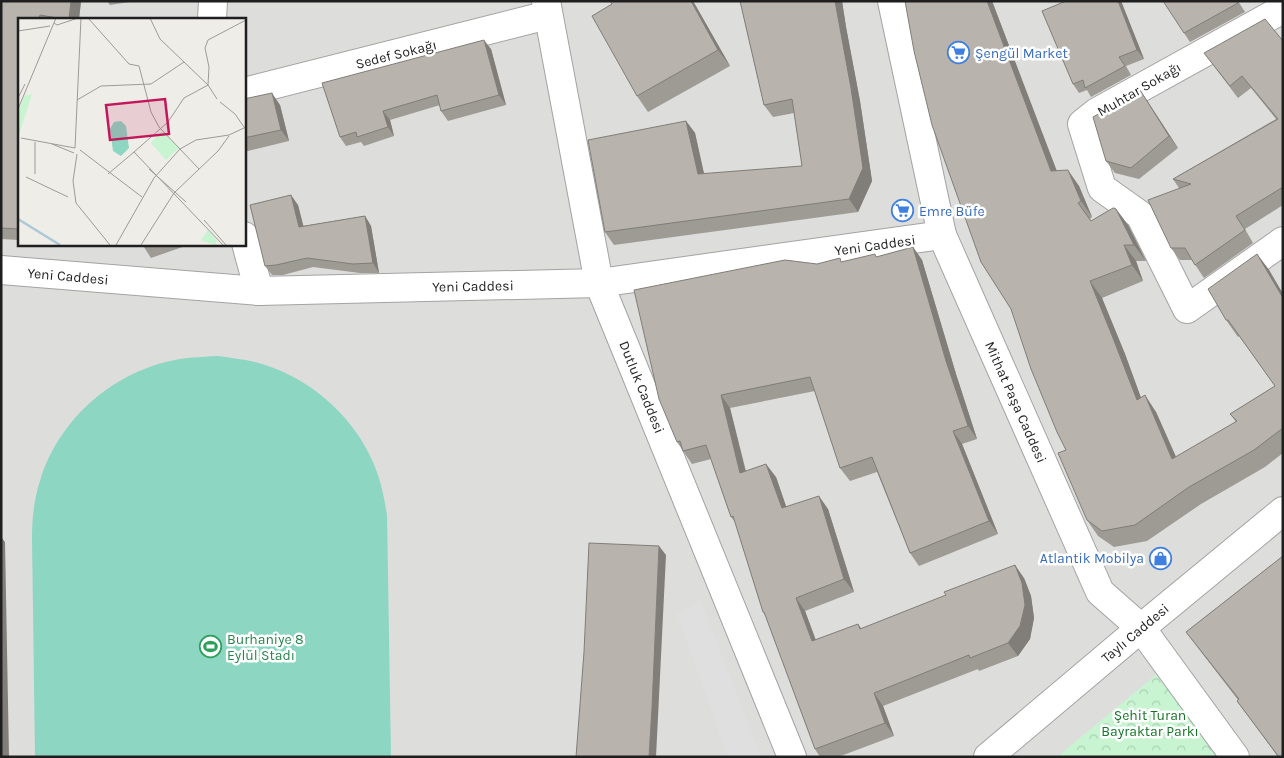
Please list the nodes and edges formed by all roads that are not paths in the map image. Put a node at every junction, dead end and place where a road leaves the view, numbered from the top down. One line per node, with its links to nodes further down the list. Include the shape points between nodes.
1 (213, 1): 5 (street)
2 (892, 1): 7 (street, Mithat Paşa Caddesi)
3 (547, 8): 6 (street, Sedef Sokağı); 11 (street, Dutluk Caddesi)
4 (1283, 9): 9 (street, Muhtar Sokağı, via 1082,124 1102,188 1140,215 1187,309)
5 (212, 18)
6 (245, 92)
7 (942, 235): 11 (street, Yeni Caddesi); 14 (street, Mithat Paşa Caddesi, via 1100,592)
8 (245, 240): 12 (street)
9 (1283, 241)
10 (1, 270): 12 (street, Yeni Caddesi)
11 (599, 282): 12 (street, Yeni Caddesi); 15 (street, Dutluk Caddesi)
12 (259, 291)
13 (1283, 511): 14 (street, Taylı Caddesi)
14 (1140, 628): 16 (street, Taylı Caddesi); 17 (street, Mithat Paşa Caddesi)
15 (792, 757)
16 (988, 757)
17 (1235, 757)

